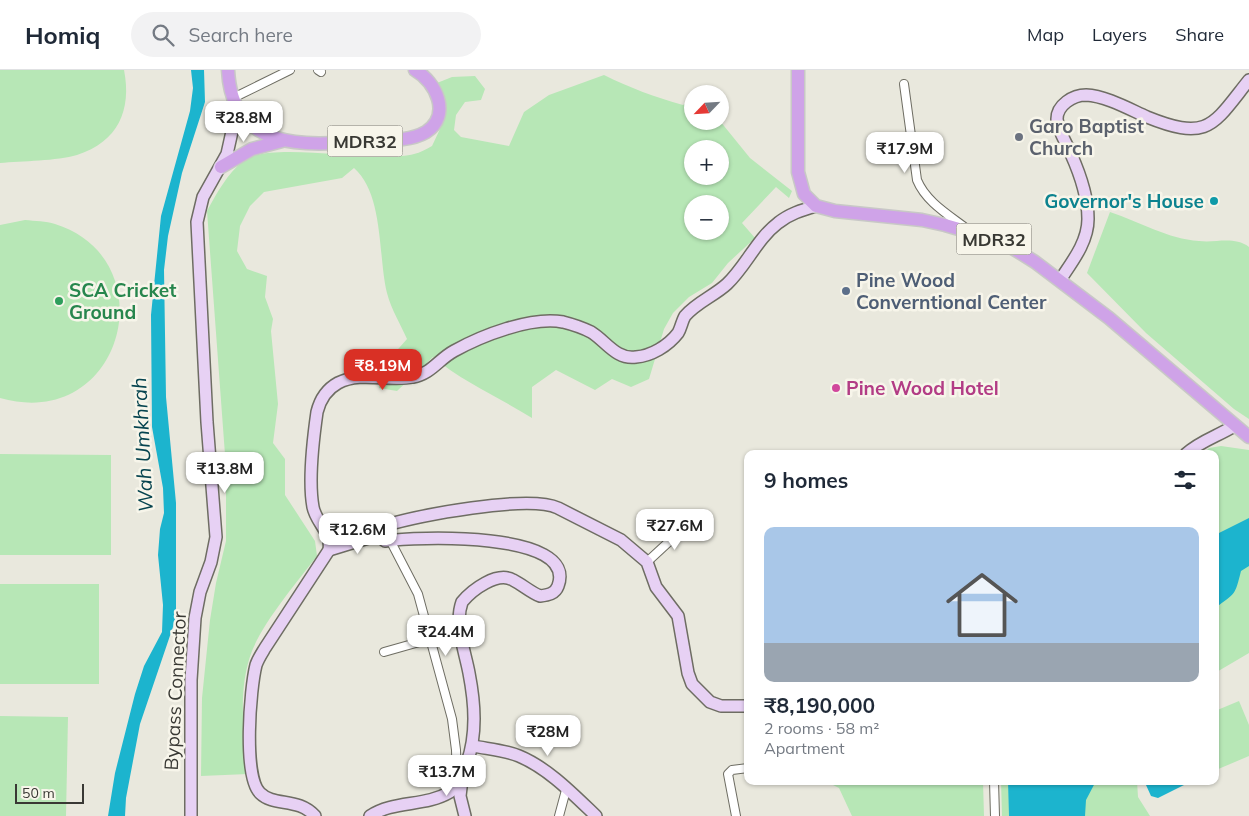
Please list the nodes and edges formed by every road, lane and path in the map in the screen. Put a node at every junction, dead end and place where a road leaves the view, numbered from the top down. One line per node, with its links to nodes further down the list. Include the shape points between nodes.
1 (228, 70): 7 (main road, Bypass Connector)
2 (290, 70): 7 (street)
3 (414, 70): 8 (main road, MDR32, via 429,80 439,99 433,125 421,134 411,138 361,142)
4 (798, 70): 10 (main road, via 798,172 804,194)
5 (1249, 80): 12 (street, via 1222,116 1201,128 1170,124 1086,95 1067,101 1060,108 1057,117 1060,131 1082,183 1088,220 1087,234)
6 (904, 84): 11 (street, via 917,180 926,196)
7 (235, 103): 8 (main road, MDR32, via 254,127); 9 (street, Bypass Connector, via 230,142)
8 (282, 141): 9 (main road, via 252,149)
9 (221, 167): 30 (street, Bypass Connector, via 203,197 197,222 216,537 195,618 191,680)
10 (816, 206): 11 (main road, MDR32, via 863,215 922,220); 19 (street, via 776,224 737,274 725,286 699,302 684,318 678,333 647,356 619,355 592,333 562,322 542,322 515,326 473,342 452,352 419,376 351,379 330,388 317,412 311,495 315,514 328,534)
11 (970, 231): 12 (main road, MDR32, via 997,240)
12 (1060, 280): 13 (main road, MDR32, via 1152,353)
13 (1234, 426): 14 (main road, MDR32); 15 (street)
14 (1249, 437)
15 (1191, 450)
16 (687, 525): 20 (street)
17 (378, 535): 18 (street, via 380,539); 19 (street); 20 (street, via 383,526 461,509 542,503 621,540)
18 (390, 540): 21 (street, via 415,584); 24 (street, via 482,539 543,555 559,570 561,579 557,590 550,595 540,596 503,577 480,586 462,602 461,628 474,711)
19 (330, 550): 31 (street, via 256,664 250,719 249,746 255,786 270,799 295,803 309,809)
20 (647, 562): 23 (street, via 656,587 678,616 692,684 710,702 721,706)
21 (430, 639): 22 (street); 28 (street, via 454,733)
22 (384, 652)
23 (744, 706)
24 (473, 746): 26 (street); 29 (street, via 528,760 546,771)
25 (744, 768): 36 (street, via 728,774)
26 (463, 775): 28 (street); 33 (street, via 460,796)
27 (994, 785): 37 (street)
28 (457, 786): 32 (street, via 438,797 382,808)
29 (566, 790): 34 (street); 35 (street)
30 (191, 816)
31 (315, 816)
32 (370, 816)
33 (465, 816)
34 (559, 816)
35 (596, 816)
36 (736, 816)
37 (995, 816)

